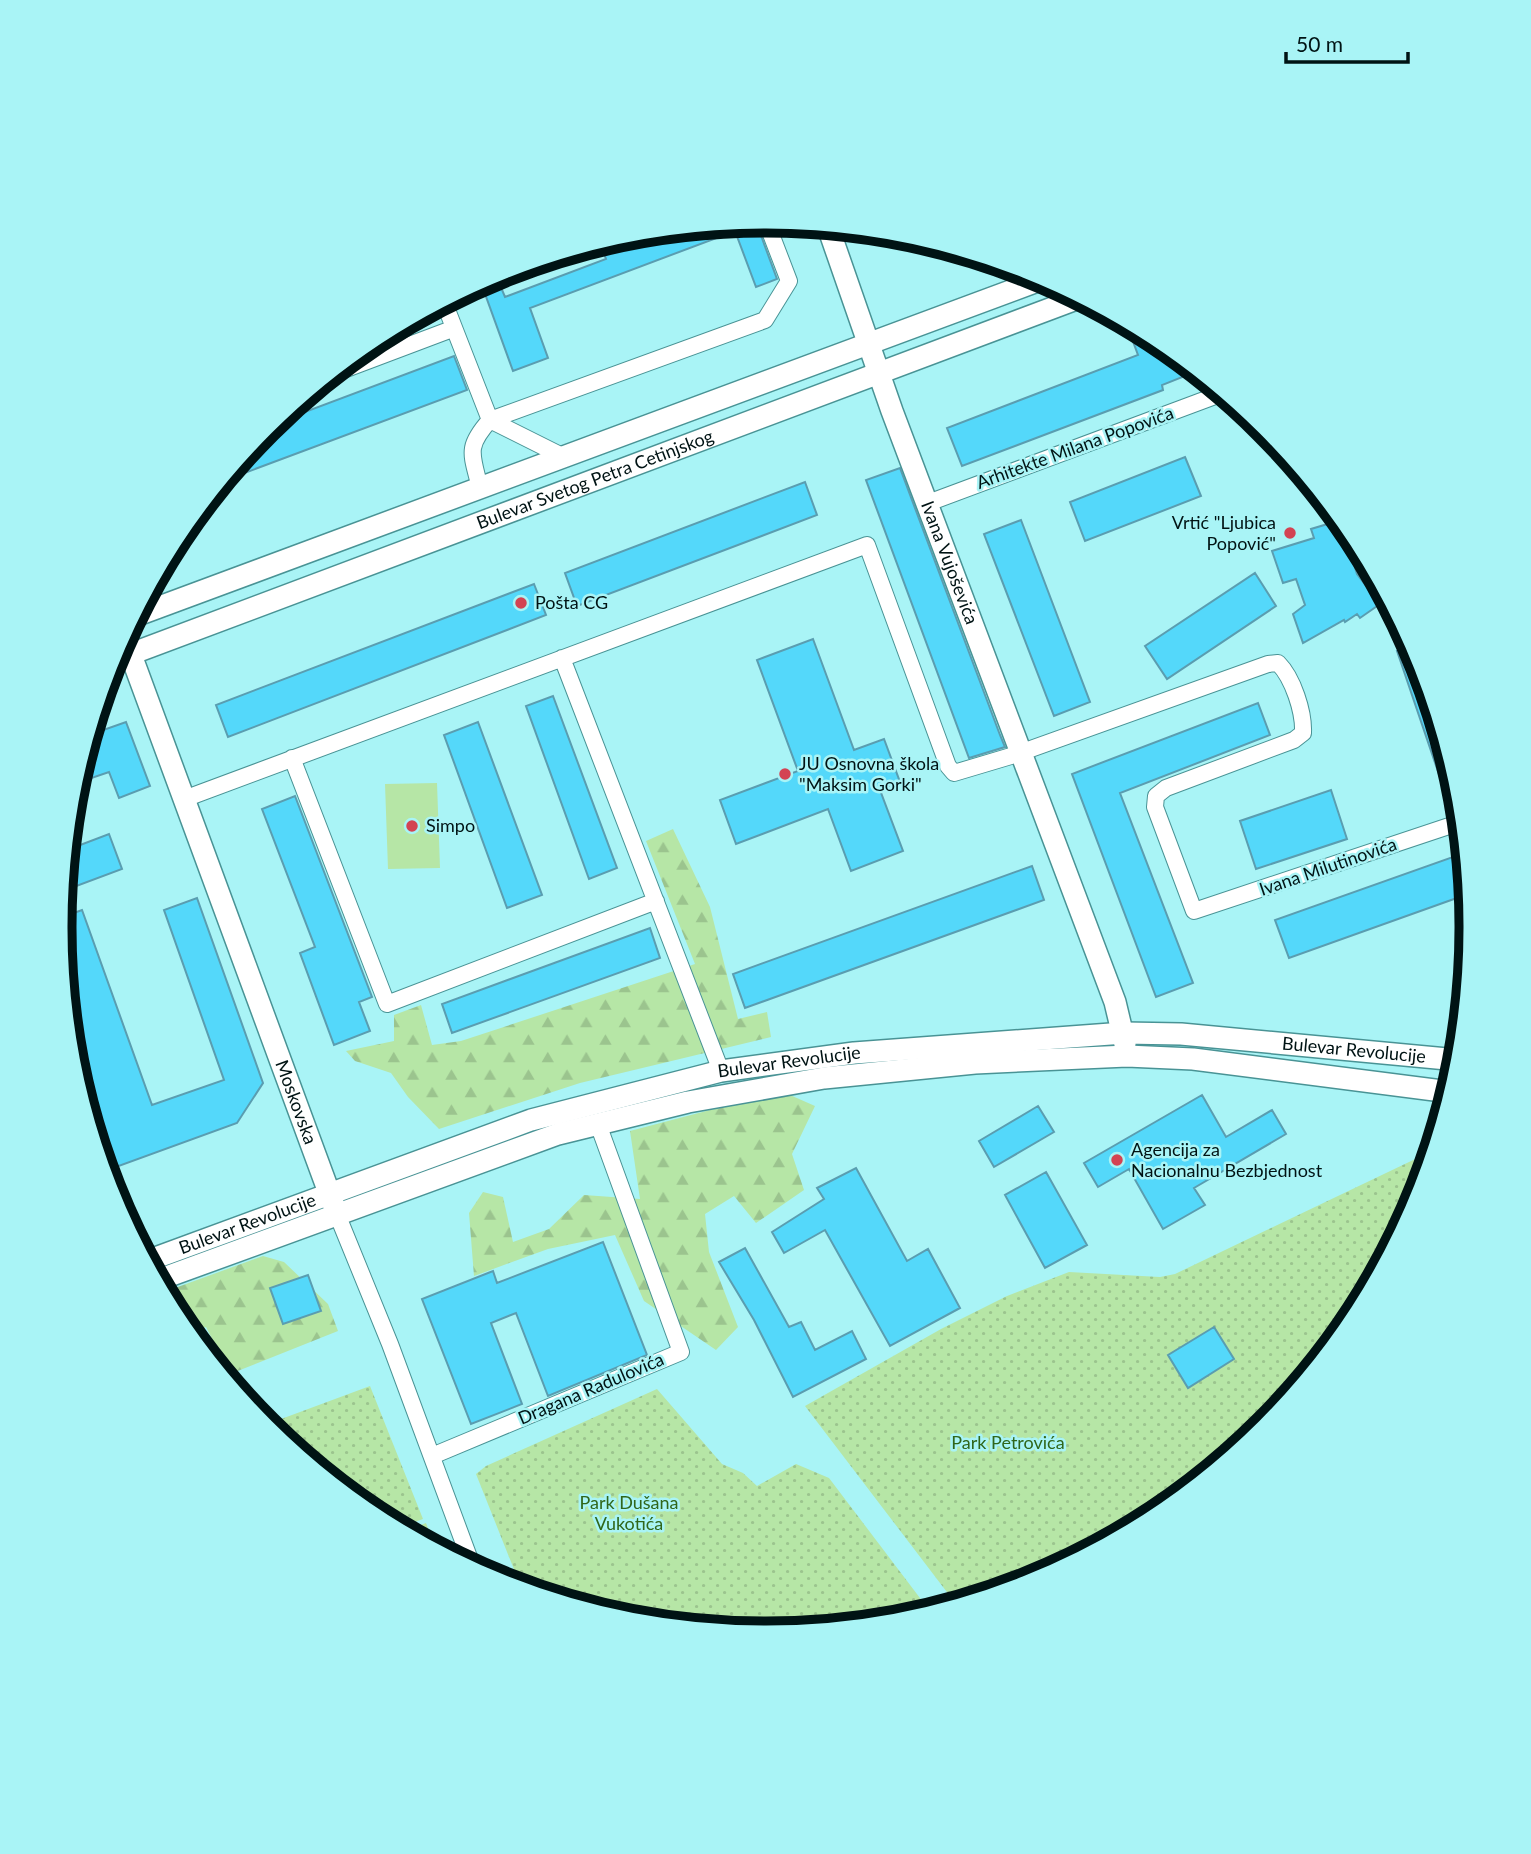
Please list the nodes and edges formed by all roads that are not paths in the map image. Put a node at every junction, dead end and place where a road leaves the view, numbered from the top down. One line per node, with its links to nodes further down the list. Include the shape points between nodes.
1 (771, 233): 11 (street, via 789,281 765,320)
2 (831, 237): 7 (main road, Ivana Vujoševića)
3 (1027, 285): 7 (main road, Bulevar Svetog Petra Cetinjskog)
4 (1067, 303): 9 (main road, Bulevar Svetog Petra Cetinjskog)
5 (446, 312): 6 (street)
6 (452, 329): 8 (street); 11 (street)
7 (868, 343): 9 (main road, Ivana Vujoševića); 12 (main road, Bulevar Svetog Petra Cetinjskog)
8 (363, 363)
9 (878, 372): 14 (main road, Ivana Vujoševića); 16 (main road, Bulevar Svetog Petra Cetinjskog)
10 (1213, 397): 14 (street, Arhitekte Milana Popovića)
11 (490, 420): 12 (street, Bulevar Svetog Petra Cetinjskog); 13 (street, via 471,447)
12 (566, 458): 13 (main road, Bulevar Svetog Petra Cetinjskog)
13 (480, 488): 15 (main road, Bulevar Svetog Petra Cetinjskog)
14 (928, 503): 19 (main road, Ivana Vujoševića)
15 (148, 611)
16 (131, 648)
17 (562, 658): 19 (street, via 867,545 951,770 958,773); 20 (street); 23 (street)
18 (126, 660): 21 (main road, Moskovska)
19 (1020, 752): 22 (street, Ivana Milutinovića, via 1278,663 1286,671 1304,721 1303,733 1156,796 1155,807 1194,911); 24 (main road, Ivana Vujoševića)
20 (292, 758): 21 (street); 23 (street, via 387,1004)
21 (184, 799): 30 (main road, Moskovska)
22 (1451, 825)
23 (656, 901): 27 (street)
24 (1124, 1033): 25 (main road, Ivana Vujoševića); 26 (main road, Bulevar Revolucije, via 1181,1034); 27 (main road, Bulevar Revolucije, via 854,1053)
25 (1127, 1056): 28 (main road, Bulevar Revolucije, via 1207,1061); 29 (main road, Bulevar Revolucije, via 975,1063 824,1078 688,1102)
26 (1446, 1059)
27 (721, 1070): 30 (main road, Bulevar Revolucije, via 531,1120)
28 (1440, 1091)
29 (598, 1124): 31 (main road, Bulevar Revolucije, via 521,1145); 34 (street, Dragana Radulovića, via 681,1352)
30 (329, 1192): 31 (main road, Moskovska); 32 (main road, Bulevar Revolucije)
31 (337, 1214): 33 (main road, Bulevar Revolucije); 34 (street, Moskovska)
32 (156, 1258)
33 (167, 1277)
34 (432, 1456): 35 (street, Moskovska)
35 (468, 1553)

